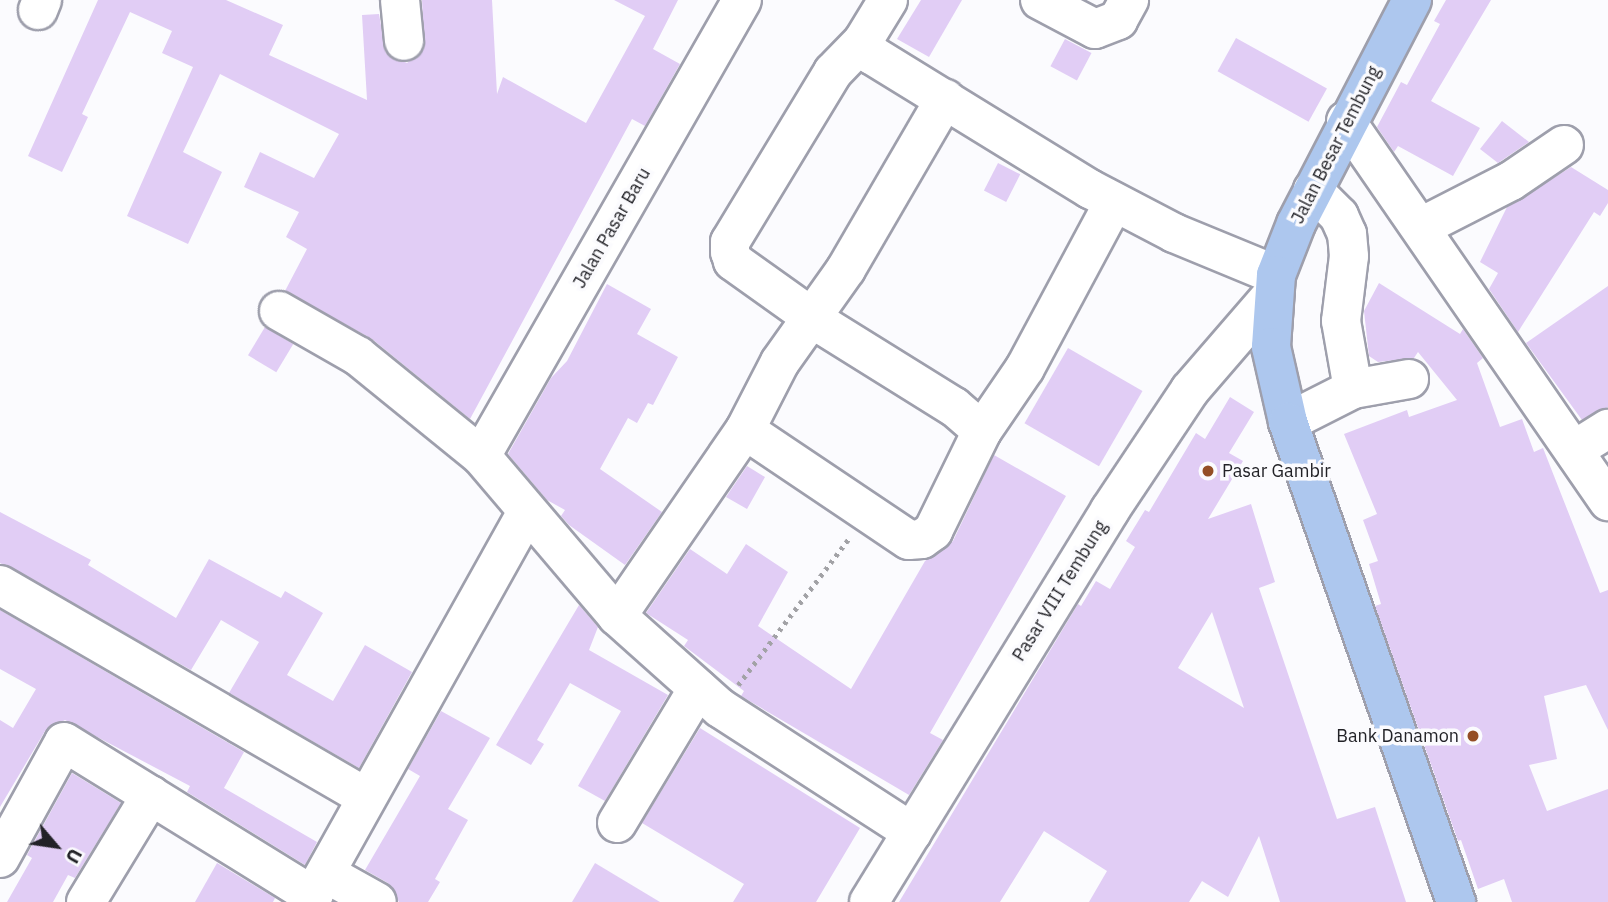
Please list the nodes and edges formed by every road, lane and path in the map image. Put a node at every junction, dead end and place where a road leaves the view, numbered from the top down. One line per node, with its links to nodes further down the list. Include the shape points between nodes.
1 (400, 0): 7 (street)
2 (742, 0): 25 (street, Jalan Pasar Baru)
3 (888, 0): 8 (street)
4 (1040, 0): 5 (street, via 1095,29 1118,20)
5 (1129, 0)
6 (1412, 0): 10 (highway, Jalan Besar Tembung)
7 (404, 41)
8 (863, 41): 9 (street, via 872,55); 17 (street, via 832,72 730,242 733,261)
9 (945, 99): 13 (street); 17 (street)
10 (1346, 121): 12 (highway, Jalan Besar Tembung); 14 (street)
11 (1564, 145): 14 (street, via 1511,181)
12 (1313, 190): 15 (highway, Jalan Besar Tembung); 19 (street, via 1339,216 1347,234 1349,256 1340,321)
13 (1114, 202): 15 (street); 23 (street, via 1025,368)
14 (1421, 227): 24 (street)
15 (1274, 285): 20 (highway, via 1271,347); 35 (street, Pasar VIII Tembung, via 1190,390)
16 (279, 311): 25 (street, via 358,356)
17 (814, 319): 22 (street, via 780,362); 23 (street, via 954,407)
18 (1409, 379): 19 (street)
19 (1353, 389): 20 (street)
20 (1288, 422): 41 (highway)
21 (1608, 429): 24 (street)
22 (745, 430): 27 (street); 30 (street)
23 (982, 431): 27 (street, via 933,531 922,539 909,540)
24 (1574, 450): 26 (street)
25 (481, 456): 28 (street)
26 (1608, 501)
27 (868, 512): 31 (path)
28 (526, 513): 30 (street); 33 (street)
29 (0, 585): 33 (street)
30 (617, 616): 31 (street)
31 (709, 698): 34 (street); 35 (street)
32 (151, 795): 36 (street, via 64,743); 37 (street); 38 (street)
33 (366, 797): 37 (street)
34 (617, 823)
35 (912, 832): 40 (street, Pasar VIII Tembung)
36 (0, 858)
37 (316, 890): 39 (street)
38 (86, 902)
39 (377, 902)
40 (869, 902)
41 (1456, 902)

